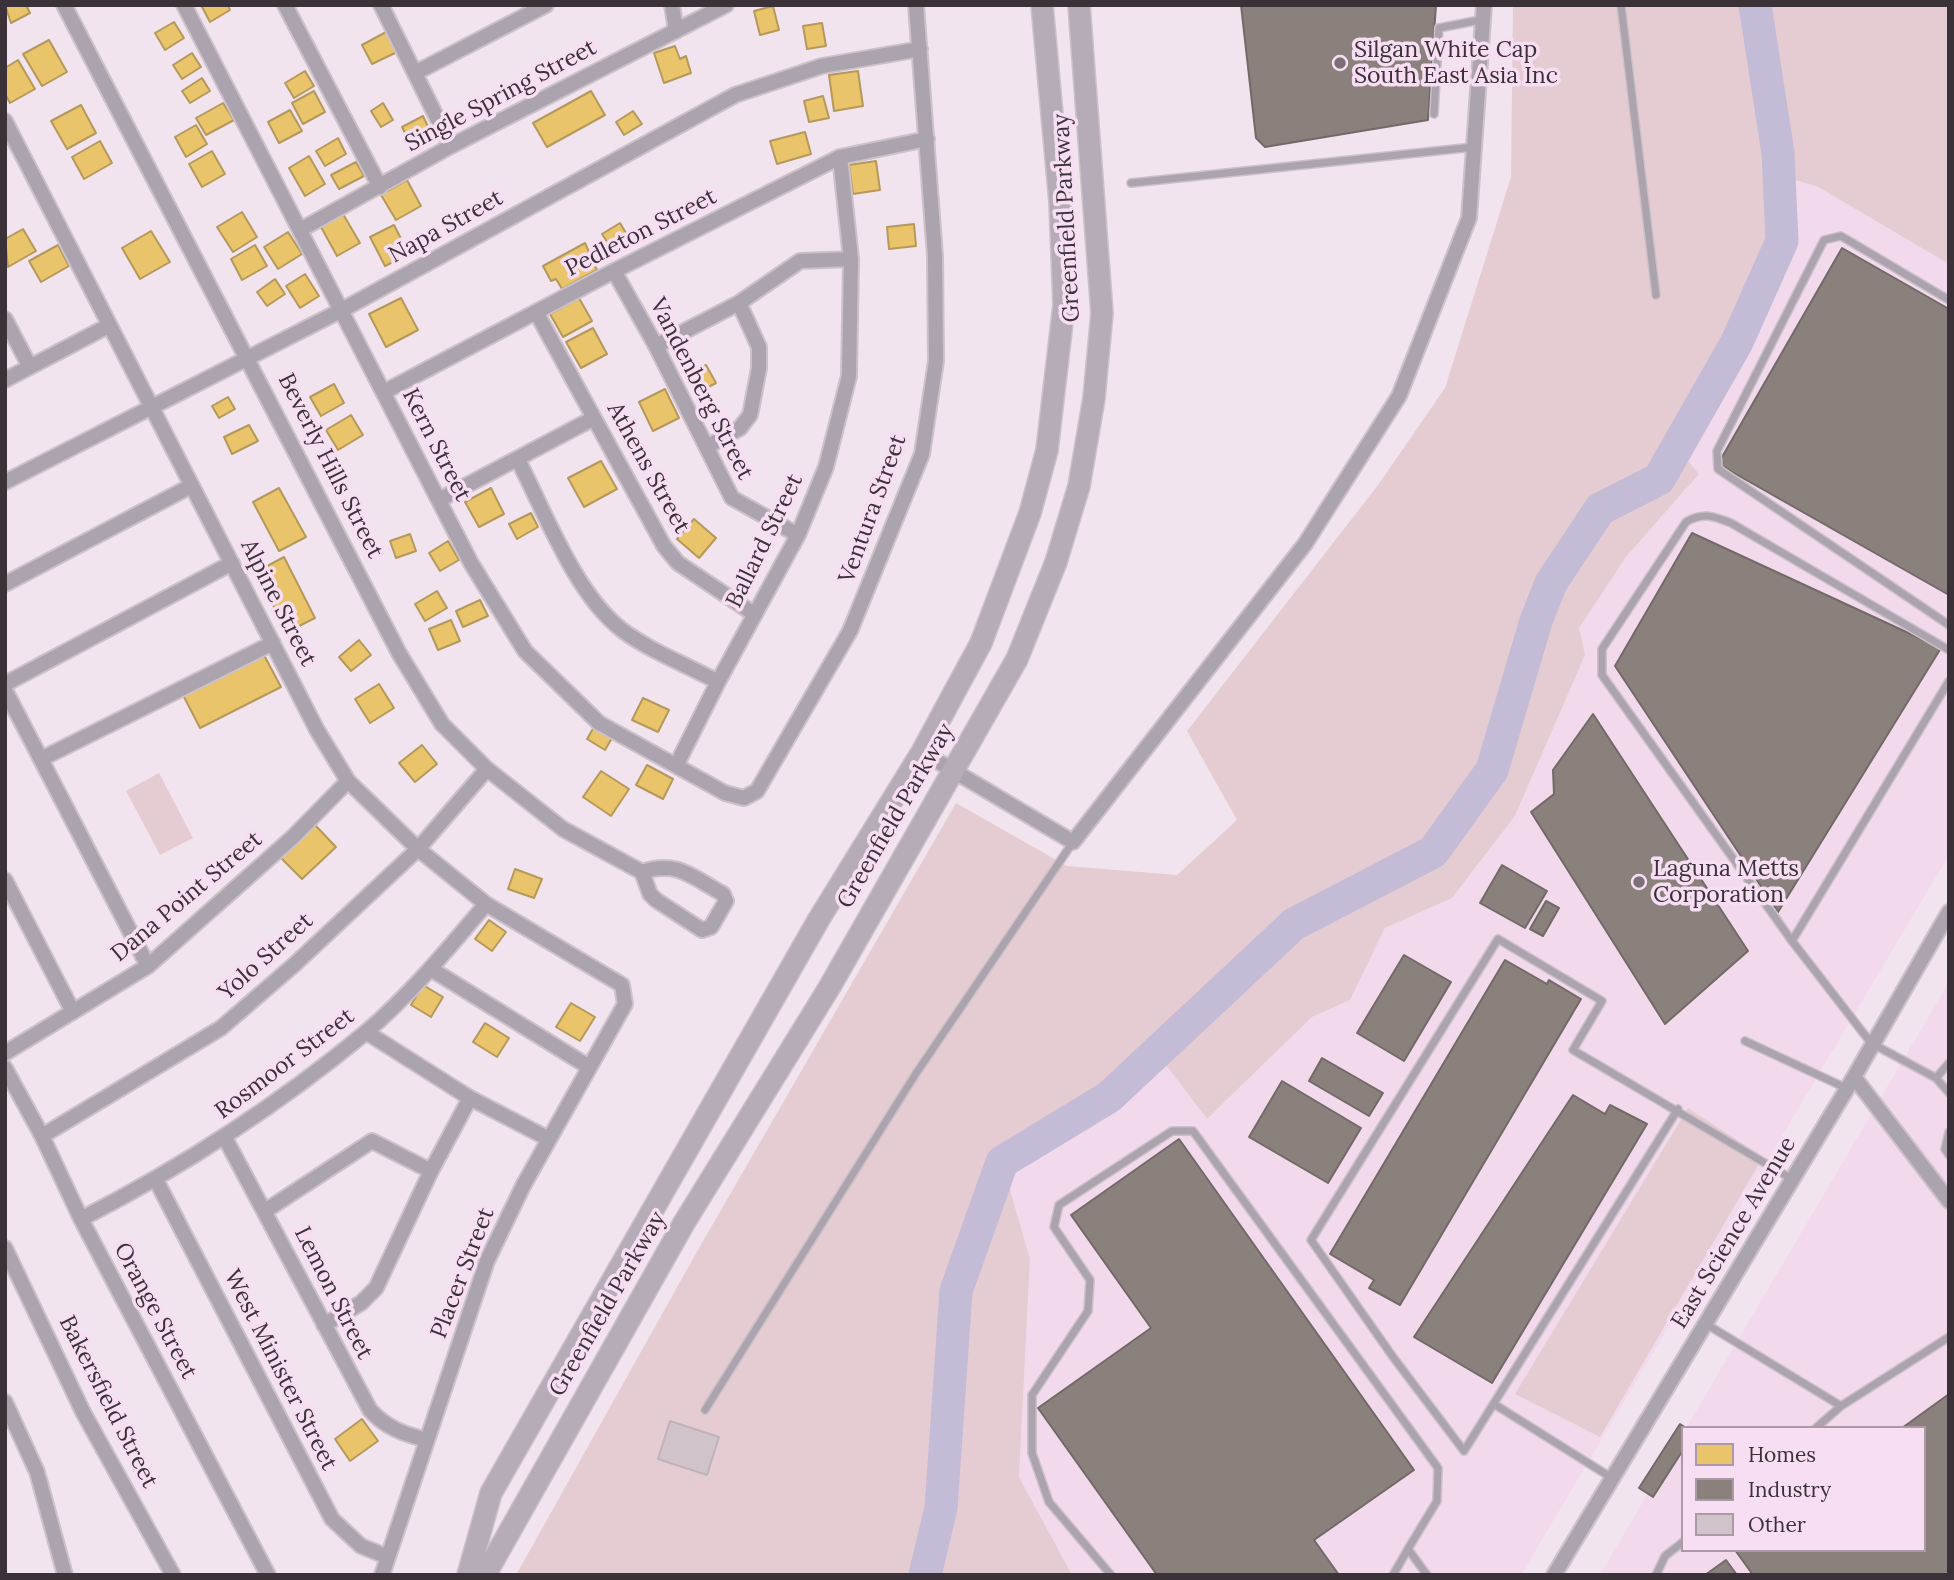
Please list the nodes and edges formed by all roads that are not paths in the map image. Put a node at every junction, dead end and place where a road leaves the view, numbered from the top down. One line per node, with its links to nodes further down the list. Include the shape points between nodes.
1 (64, 5): 35 (street, Beverly Hills Street)
2 (184, 5): 24 (street, Kern Street)
3 (285, 5): 23 (street)
4 (380, 5): 15 (street)
5 (545, 5): 15 (street)
6 (672, 5): 13 (street)
7 (726, 5): 13 (street, Single Spring Street)
8 (916, 5): 14 (street, Ventura Street)
9 (1042, 5): 57 (main road, Greenfield Parkway, via 1060,202 1064,305 1047,450 1030,513 981,643)
10 (1079, 5): 61 (main road, Greenfield Parkway, via 1102,313 1094,398 1079,486 1056,562 1017,659)
11 (1621, 5): 27 (lane)
12 (1485, 12): 16 (lane, via 1439,28); 20 (street)
13 (676, 31): 19 (street, Single Spring Street)
14 (920, 49): 18 (street, Ventura Street); 30 (street, Napa Street, via 822,66 735,95)
15 (415, 73): 19 (street)
16 (1434, 114)
17 (5, 121): 33 (street, Alpine Street)
18 (927, 139): 21 (street, Pedleton Street); 63 (street, Ventura Street, via 936,361 922,454 850,631)
19 (451, 146): 23 (street, Single Spring Street)
20 (1475, 147): 22 (lane); 64 (street, via 1469,218 1399,396 1306,544)
21 (841, 157): 25 (street, Ballard Street); 26 (street, Pedleton Street)
22 (1131, 183)
23 (380, 187): 24 (street, Single Spring Street)
24 (300, 230): 30 (street, Kern Street)
25 (851, 259): 29 (street, via 800,261); 46 (street, Ballard Street, via 849,376 826,467)
26 (614, 271): 31 (street, Pedleton Street); 34 (street, Vandenberg Street)
27 (1656, 295)
28 (1949, 300): 50 (lane, via 1840,236 1824,240 1717,451 1718,468)
29 (739, 303): 34 (street); 41 (street, via 759,347 760,368 750,415 740,428)
30 (340, 311): 35 (street, Napa Street); 38 (street, Kern Street)
31 (536, 312): 38 (street, Pedleton Street); 40 (street, Athens Street)
32 (5, 319): 36 (street)
33 (108, 326): 36 (street); 39 (street, Alpine Street)
34 (656, 346): 41 (street, Vandenberg Street)
35 (248, 359): 39 (street, Napa Street); 60 (street, Beverly Hills Street, via 400,653 442,724)
36 (30, 367): 37 (street)
37 (5, 380)
38 (384, 392): 45 (street, Kern Street)
39 (152, 406): 43 (street, Napa Street); 44 (street, Alpine Street)
40 (593, 418): 42 (street); 49 (street, Athens Street, via 664,546 678,563)
41 (707, 447): 46 (street, Vandenberg Street, via 732,498)
42 (518, 460): 45 (street); 54 (street, via 595,603 622,630)
43 (5, 482)
44 (191, 486): 47 (street, Alpine Street); 48 (street)
45 (439, 500): 59 (street, Kern Street, via 525,651 599,723)
46 (798, 535): 49 (street, Ballard Street)
47 (232, 563): 51 (street, Alpine Street); 55 (street)
48 (5, 584)
49 (754, 614): 54 (street, Ballard Street)
50 (1949, 625)
51 (273, 643): 58 (street); 62 (street, Alpine Street)
52 (1949, 650): 70 (lane, via 1711,515 1686,522 1602,649 1602,674)
53 (1949, 681): 70 (lane)
54 (718, 682): 59 (street, Ballard Street)
55 (5, 684)
56 (5, 690): 58 (street)
57 (922, 752): 61 (street); 116 (main road, Greenfield Parkway, via 819,919 498,1480)
58 (41, 759): 71 (street)
59 (677, 764): 63 (street, Kern Street, via 725,793 744,798)
60 (487, 769): 65 (street, Yolo Street); 66 (street, Beverly Hills Street, via 563,829)
61 (952, 771): 64 (street); 117 (main road, Greenfield Parkway, via 829,988 684,1223)
62 (348, 781): 65 (street, Alpine Street); 71 (street, Dana Point Street, via 293,837)
63 (757, 791)
64 (1073, 842): 105 (lane, via 915,1075)
65 (418, 849): 68 (street, Alpine Street); 88 (street, Yolo Street, via 221,1028)
66 (642, 872): 66 (street, via 672,867 723,894 726,901 711,928 702,930 656,900)
67 (5, 880): 74 (street)
68 (486, 904): 72 (street, Rosmoor Street); 73 (street, Alpine Street, via 621,985)
69 (1949, 912): 77 (street, East Science Avenue)
70 (1792, 940): 77 (lane)
71 (148, 966): 74 (street, Dana Point Street)
72 (431, 969): 75 (street, Rosmoor Street); 80 (street)
73 (625, 1004): 80 (street, Placer Street)
74 (73, 1012): 78 (street, Dana Point Street)
75 (366, 1032): 85 (street); 89 (street, Rosmoor Street)
76 (1745, 1041): 83 (lane)
77 (1871, 1043): 82 (lane); 83 (street, East Science Avenue)
78 (5, 1053)
79 (1949, 1063): 82 (lane)
80 (589, 1067): 90 (street, Placer Street)
81 (5, 1068): 88 (street, Orange Street)
82 (1936, 1078): 84 (lane)
83 (1850, 1082): 93 (street, East Science Avenue); 95 (street)
84 (1949, 1093)
85 (470, 1098): 90 (street); 92 (street)
86 (1678, 1109): 93 (lane); 103 (lane); 103 (lane, via 1573,1050 1602,1001 1498,939 1311,1240 1464,1451)
87 (1949, 1132): 91 (lane, via 1945,1149)
88 (42, 1136): 97 (street, Orange Street)
89 (225, 1138): 94 (street, Rosmoor Street); 96 (street, Lemon Street)
90 (549, 1139): 107 (street, Placer Street, via 487,1261)
91 (1949, 1155)
92 (431, 1171): 96 (street, via 372,1141); 100 (street, via 376,1288 361,1303)
93 (1792, 1179): 99 (street, East Science Avenue)
94 (156, 1180): 97 (street, Rosmoor Street); 111 (street, West Minister Street, via 332,1519 360,1546)
95 (1949, 1201)
96 (265, 1211): 100 (street, Lemon Street)
97 (80, 1219): 114 (street, Orange Street)
98 (7, 1253): 113 (street, Bakersfield Street, via 83,1412)
99 (1706, 1324): 104 (lane); 108 (street, East Science Avenue)
100 (324, 1325): 107 (street, Lemon Street, via 370,1410 382,1423)
101 (1949, 1337): 104 (lane)
102 (5, 1402): 112 (street, via 37,1472)
103 (1494, 1404): 108 (lane)
104 (1841, 1406): 106 (lane)
105 (705, 1410)
106 (1818, 1426)
107 (427, 1440): 111 (street, Placer Street)
108 (1613, 1479): 121 (street, East Science Avenue)
109 (1681, 1544): 122 (lane, via 1665,1556)
110 (1408, 1549): 118 (lane, via 1437,1502 1438,1468 1193,1131 1172,1131 1059,1205 1055,1216 1054,1227 1090,1280 1088,1311 1032,1395 1032,1452 1049,1503); 119 (lane); 120 (lane)
111 (388, 1557): 115 (street, Placer Street)
112 (65, 1575)
113 (173, 1575)
114 (268, 1575)
115 (382, 1575)
116 (468, 1575)
117 (485, 1575)
118 (1111, 1575)
119 (1392, 1575)
120 (1427, 1575)
121 (1554, 1575)
122 (1656, 1575)

